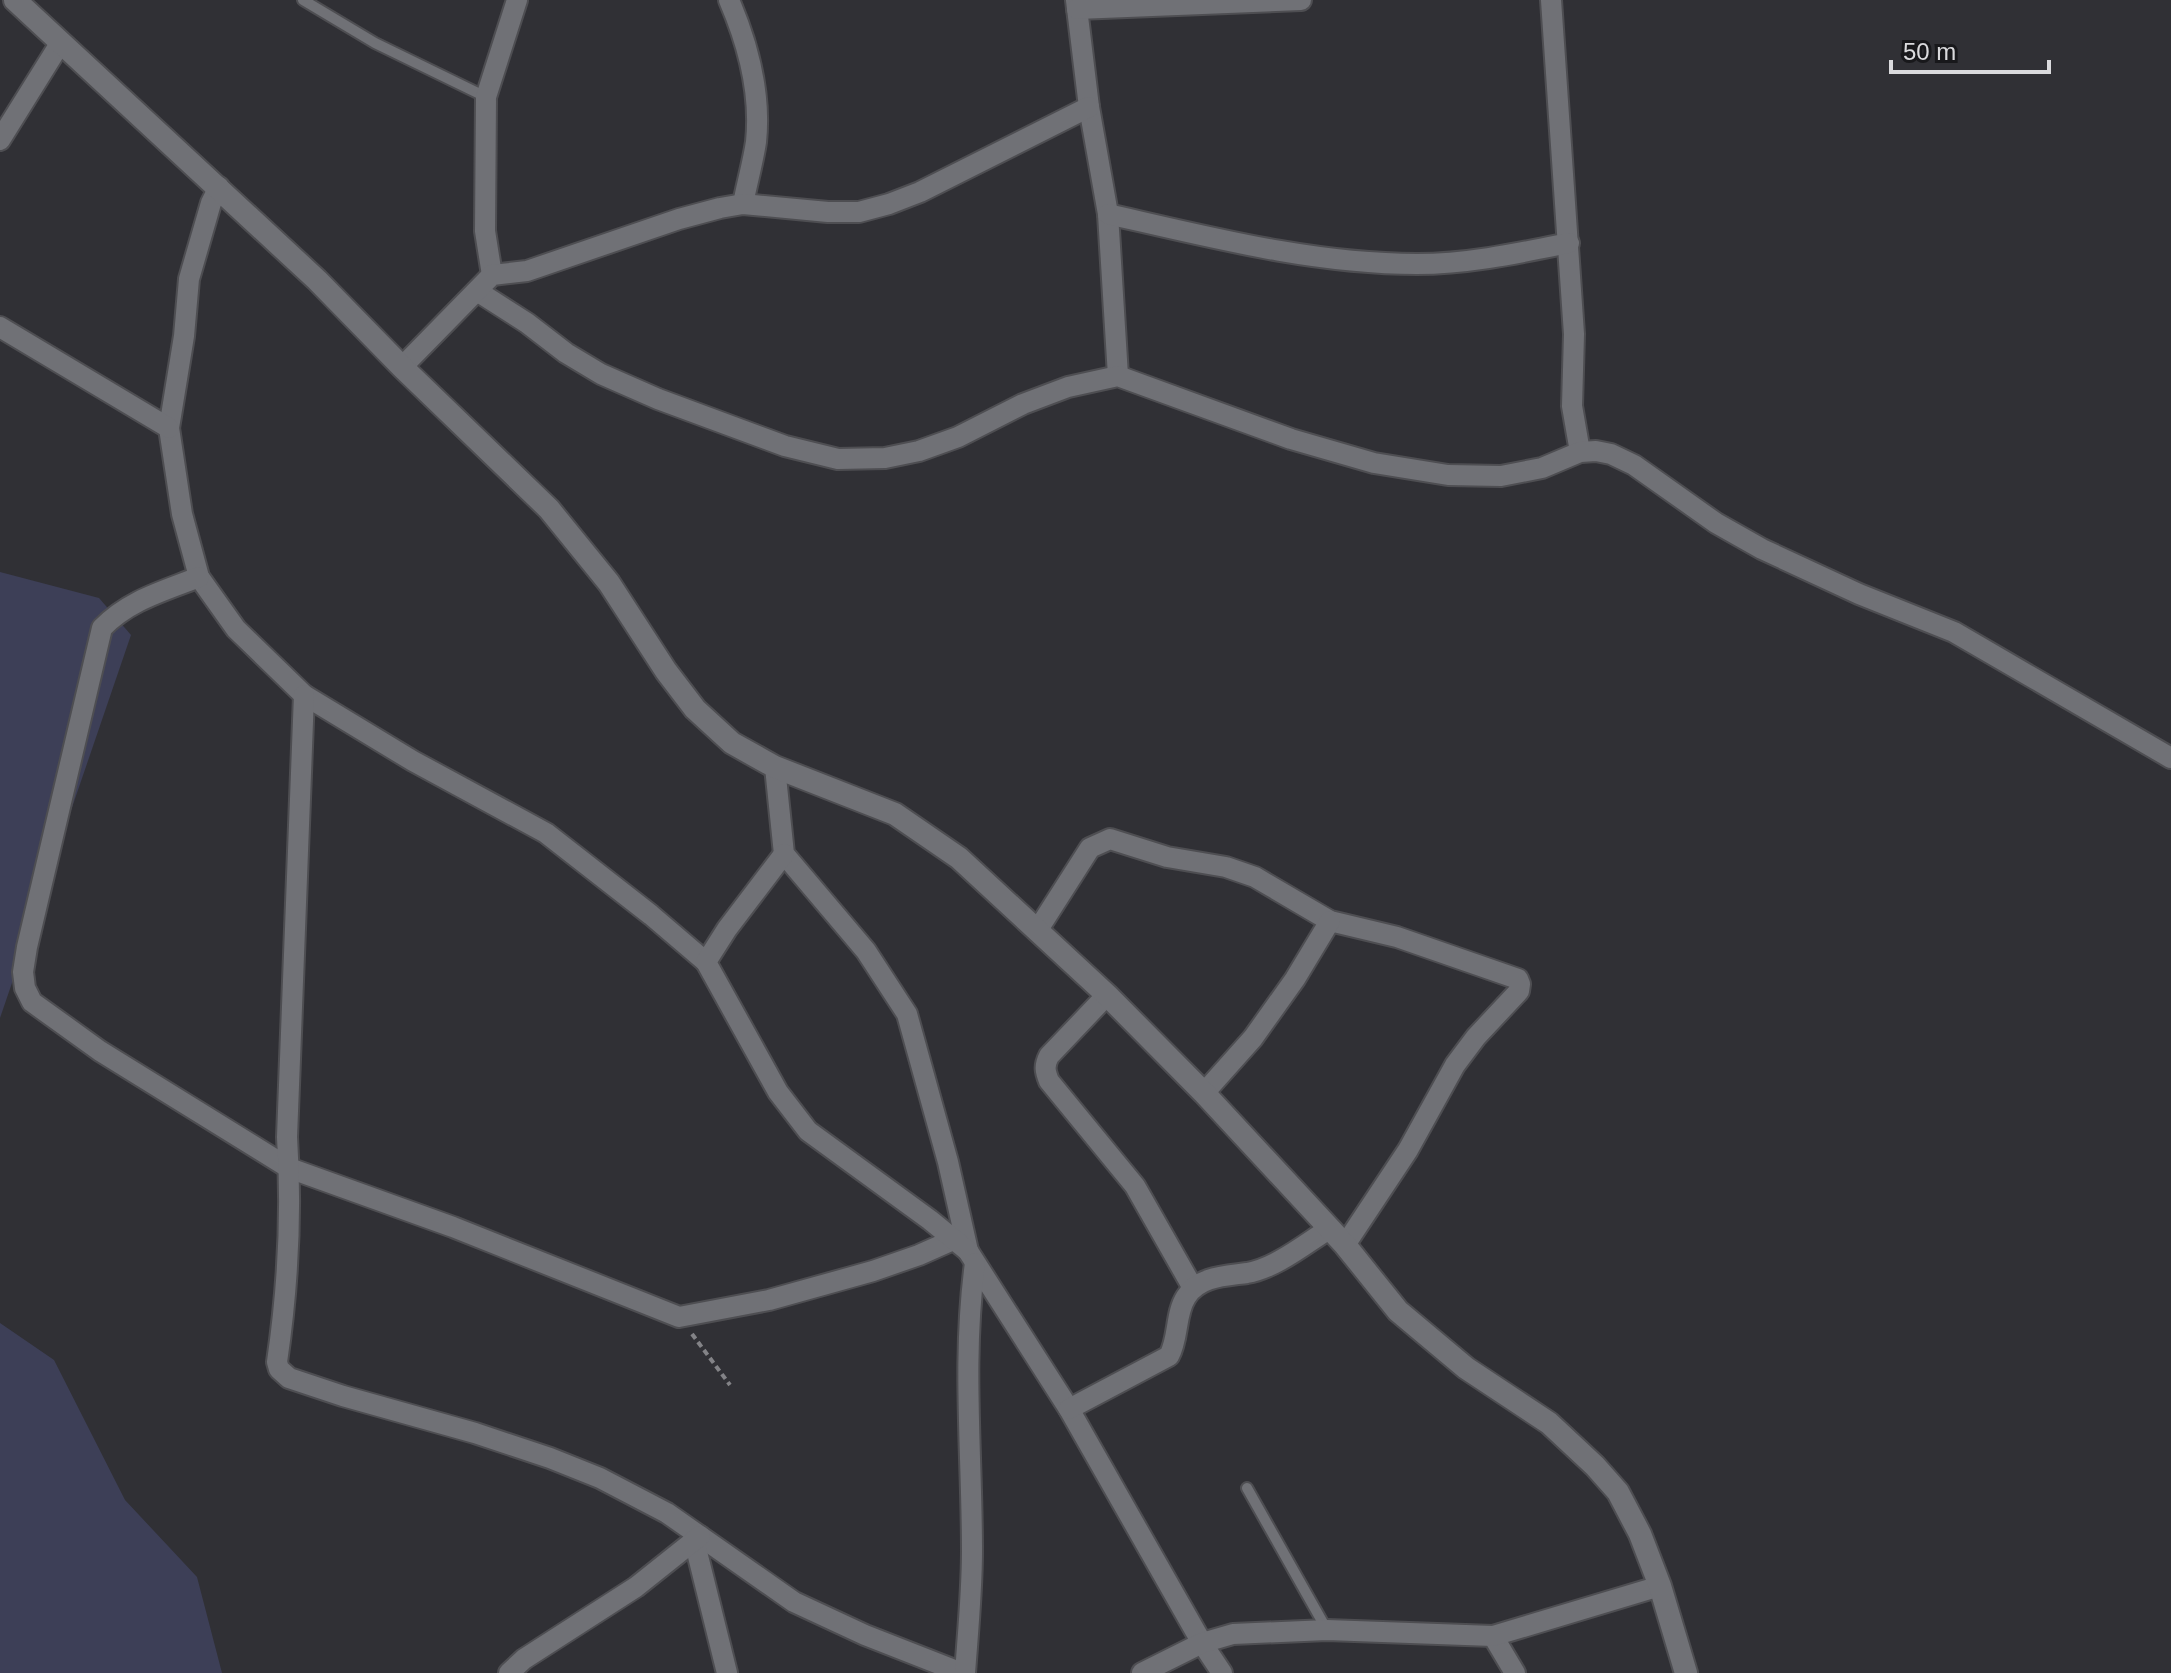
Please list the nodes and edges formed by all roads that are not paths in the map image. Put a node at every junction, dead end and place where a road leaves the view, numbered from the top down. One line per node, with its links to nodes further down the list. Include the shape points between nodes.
1 (15, 0): 8 (street)
2 (303, 0): 9 (lane, via 375,43)
3 (517, 0): 9 (street)
4 (729, 0): 13 (street, via 742,30 757,114)
5 (1301, 0): 7 (street)
6 (1551, 0): 15 (street)
7 (1076, 4): 10 (street)
8 (61, 42): 11 (street); 12 (street)
9 (486, 97): 16 (street, via 485,231)
10 (1089, 107): 13 (street, via 889,204 859,212 828,212); 14 (street)
11 (0, 140)
12 (219, 187): 19 (street); 21 (street, via 189,279)
13 (743, 204): 16 (street, via 679,219 527,271)
14 (1108, 214): 15 (street, via 1349,262 1481,259); 20 (street)
15 (1569, 243): 22 (street, via 1572,406)
16 (492, 275): 17 (street)
17 (477, 291): 19 (street); 20 (street, via 601,374 785,446 838,459 919,451 1068,387)
18 (0, 327): 21 (street)
19 (402, 367): 26 (street, via 549,509 609,583 695,709 732,743)
20 (1118, 376): 22 (street, via 1374,463 1448,475 1501,476 1542,468)
21 (169, 428): 23 (street, via 182,514)
22 (1580, 452): 25 (street, via 1596,451 1634,465 1762,549 1954,632)
23 (199, 577): 24 (street, via 236,629); 33 (street, via 118,611 102,628 27,947 25,988 32,1002 100,1051)
24 (304, 695): 30 (street, via 546,833); 33 (street)
25 (2171, 758)
26 (775, 767): 27 (street); 29 (street, via 895,814 959,858)
27 (784, 854): 30 (street); 35 (street, via 866,951 907,1014 948,1162)
28 (1330, 921): 29 (street, via 1255,877 1110,839 1090,848); 32 (street, via 1253,1038); 34 (street, via 1455,955 1515,976 1520,984 1455,1065 1408,1150)
29 (1037, 931): 31 (street)
30 (706, 962): 35 (street, via 778,1092 808,1131)
31 (1107, 995): 32 (street); 36 (street, via 1049,1056 1045,1073 1135,1186)
32 (1204, 1093): 34 (street)
33 (289, 1168): 35 (street, via 679,1317 769,1300 919,1255); 39 (street, via 289,1235 277,1362 283,1374 550,1458 638,1497)
34 (1337, 1237): 36 (street, via 1261,1269 1229,1273); 40 (street, via 1398,1311 1466,1368 1549,1423 1595,1466 1618,1492)
35 (966, 1251): 37 (street); 46 (street, via 972,1552)
36 (1193, 1288): 37 (street, via 1181,1305 1169,1356)
37 (1069, 1409): 43 (street)
38 (1247, 1488): 41 (lane)
39 (697, 1538): 44 (street, via 636,1587); 45 (street); 46 (street, via 794,1602)
40 (1660, 1586): 42 (street); 50 (street)
41 (1327, 1630): 42 (street); 43 (street, via 1233,1634)
42 (1493, 1636): 49 (street)
43 (1202, 1643): 47 (street); 48 (street)
44 (509, 1673)
45 (727, 1673)
46 (963, 1673)
47 (1142, 1673)
48 (1222, 1673)
49 (1515, 1673)
50 (1686, 1673)

